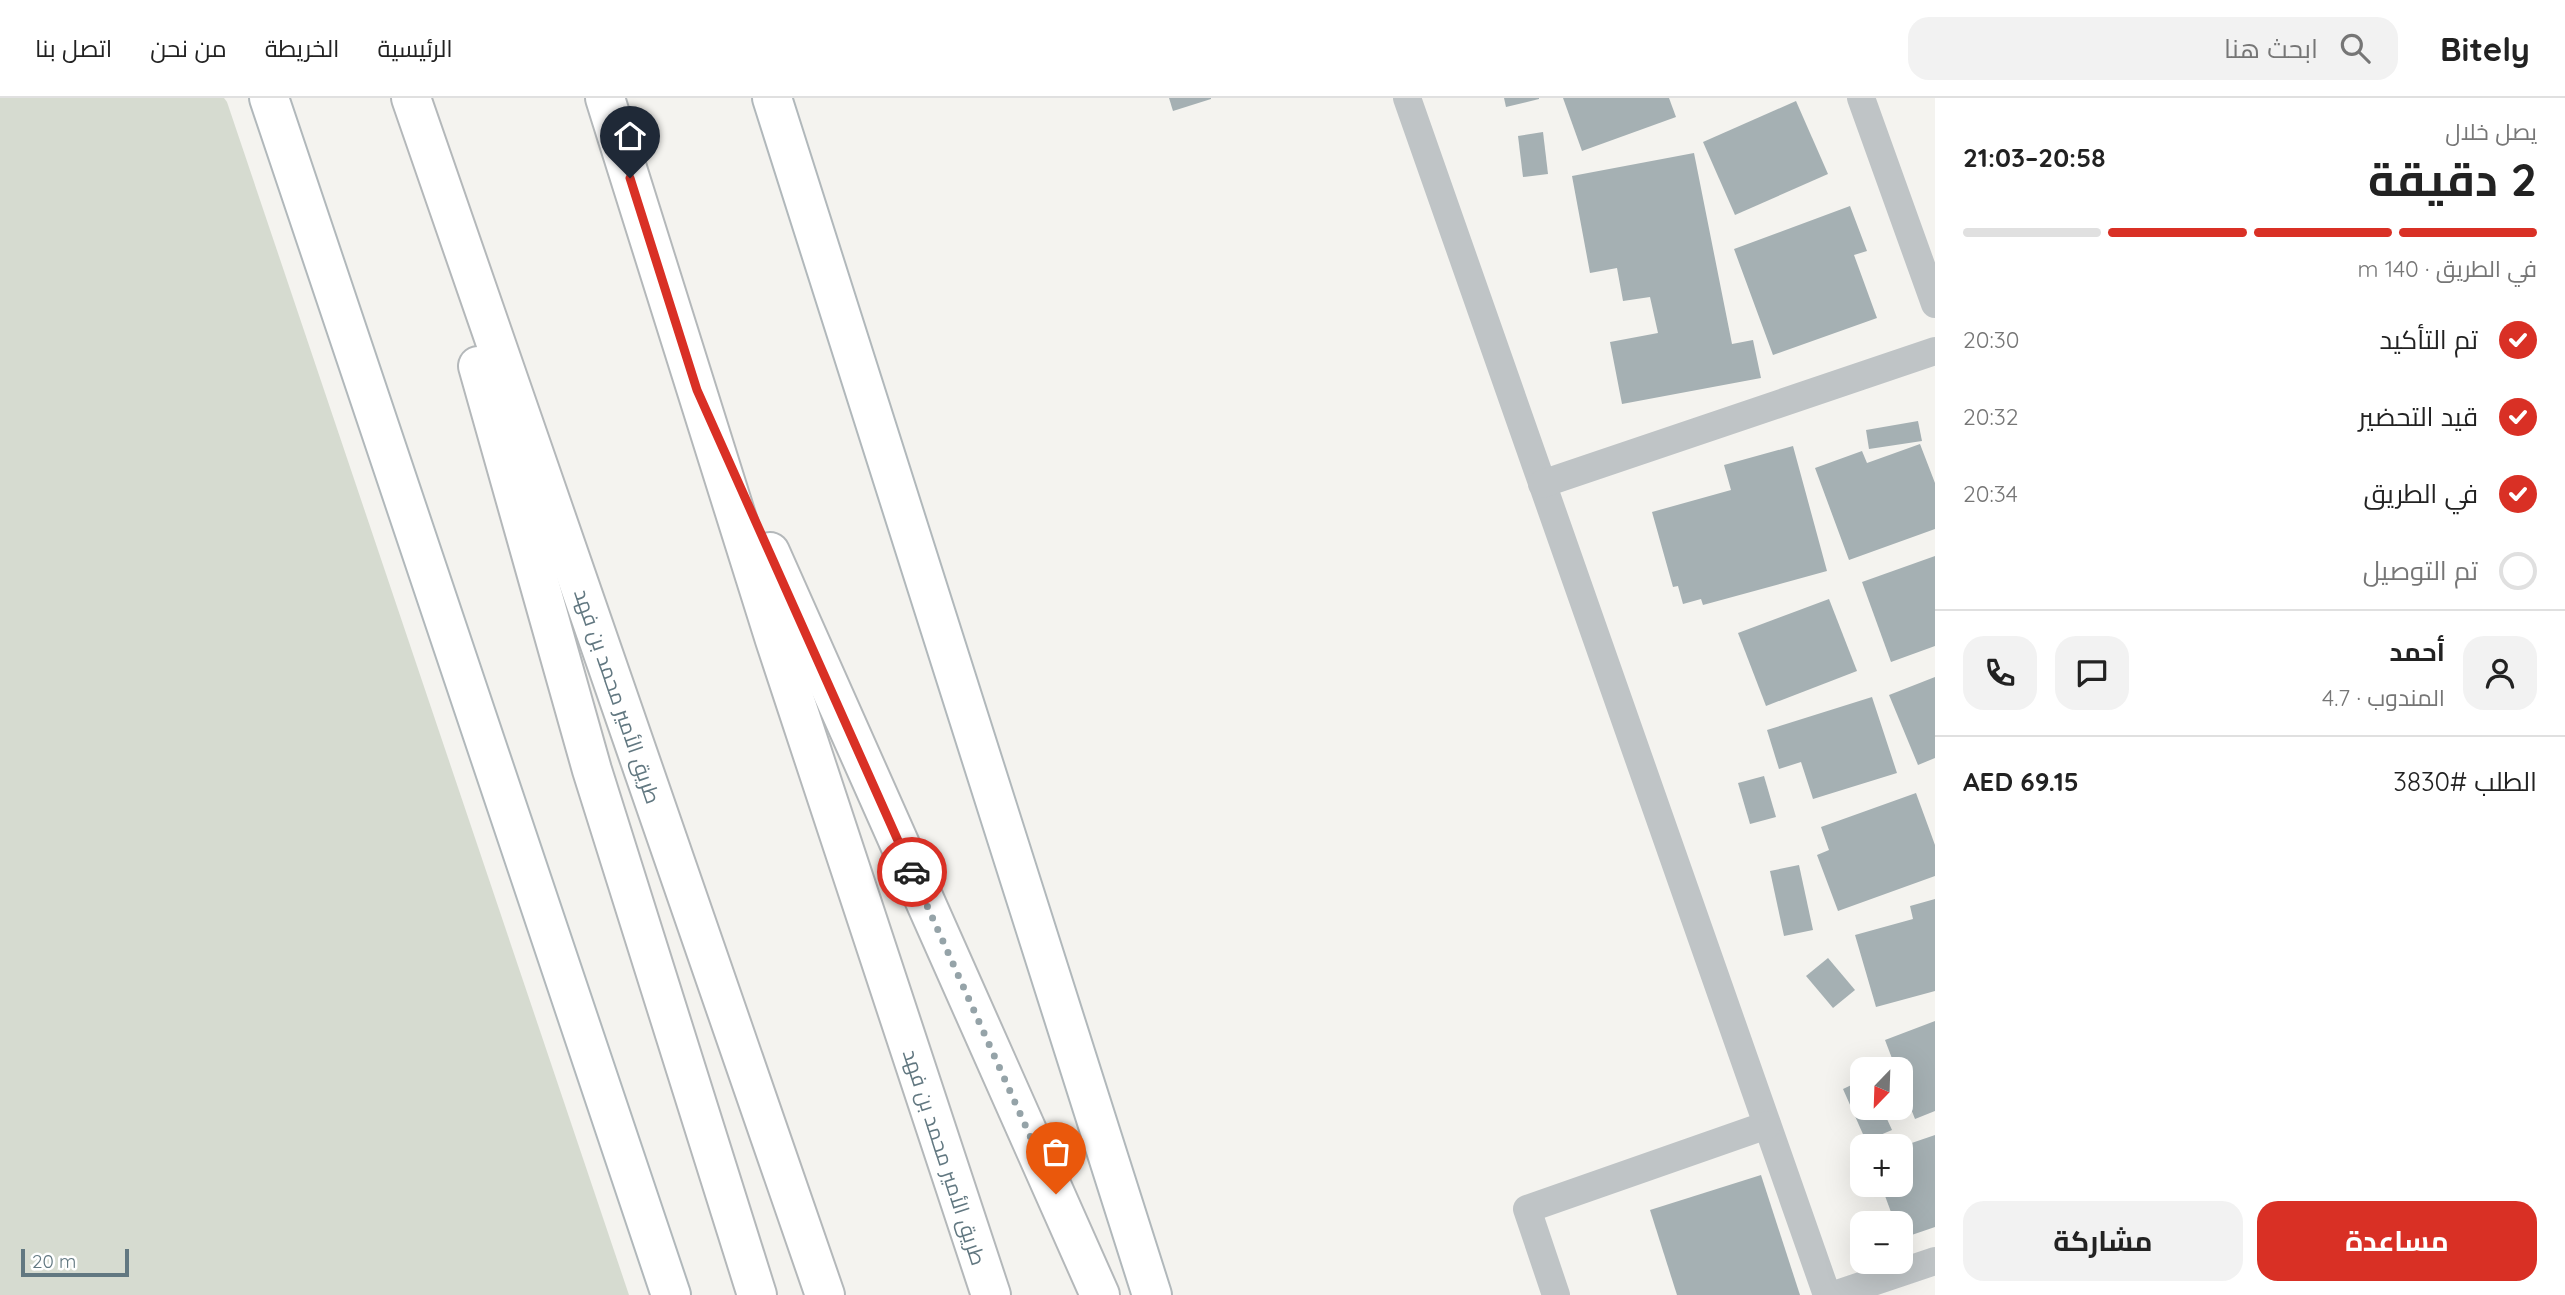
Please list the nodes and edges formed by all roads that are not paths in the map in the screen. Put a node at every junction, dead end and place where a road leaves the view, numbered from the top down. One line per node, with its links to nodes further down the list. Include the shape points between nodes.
1 (403, 98): 15 (main road, via 592,770)
2 (411, 98): 16 (main road, طريق الأمير محمد بن فهد)
3 (605, 98): 10 (main road, طريق الأمير محمد بن فهد)
4 (772, 98): 19 (main road)
5 (1407, 98): 11 (street)
6 (1861, 98): 8 (street)
7 (269, 104): 14 (main road)
8 (1935, 304)
9 (1935, 351): 11 (street)
10 (697, 390): 17 (main road, طريق الأمير محمد بن فهد); 18 (main road)
11 (1542, 484): 12 (street)
12 (1768, 1125): 20 (street, via 1527,1209); 21 (street)
13 (1935, 1261): 22 (street)
14 (671, 1295)
15 (757, 1295)
16 (825, 1295)
17 (991, 1295)
18 (1100, 1295)
19 (1152, 1295)
20 (1556, 1295)
21 (1827, 1295)
22 (1834, 1295)

